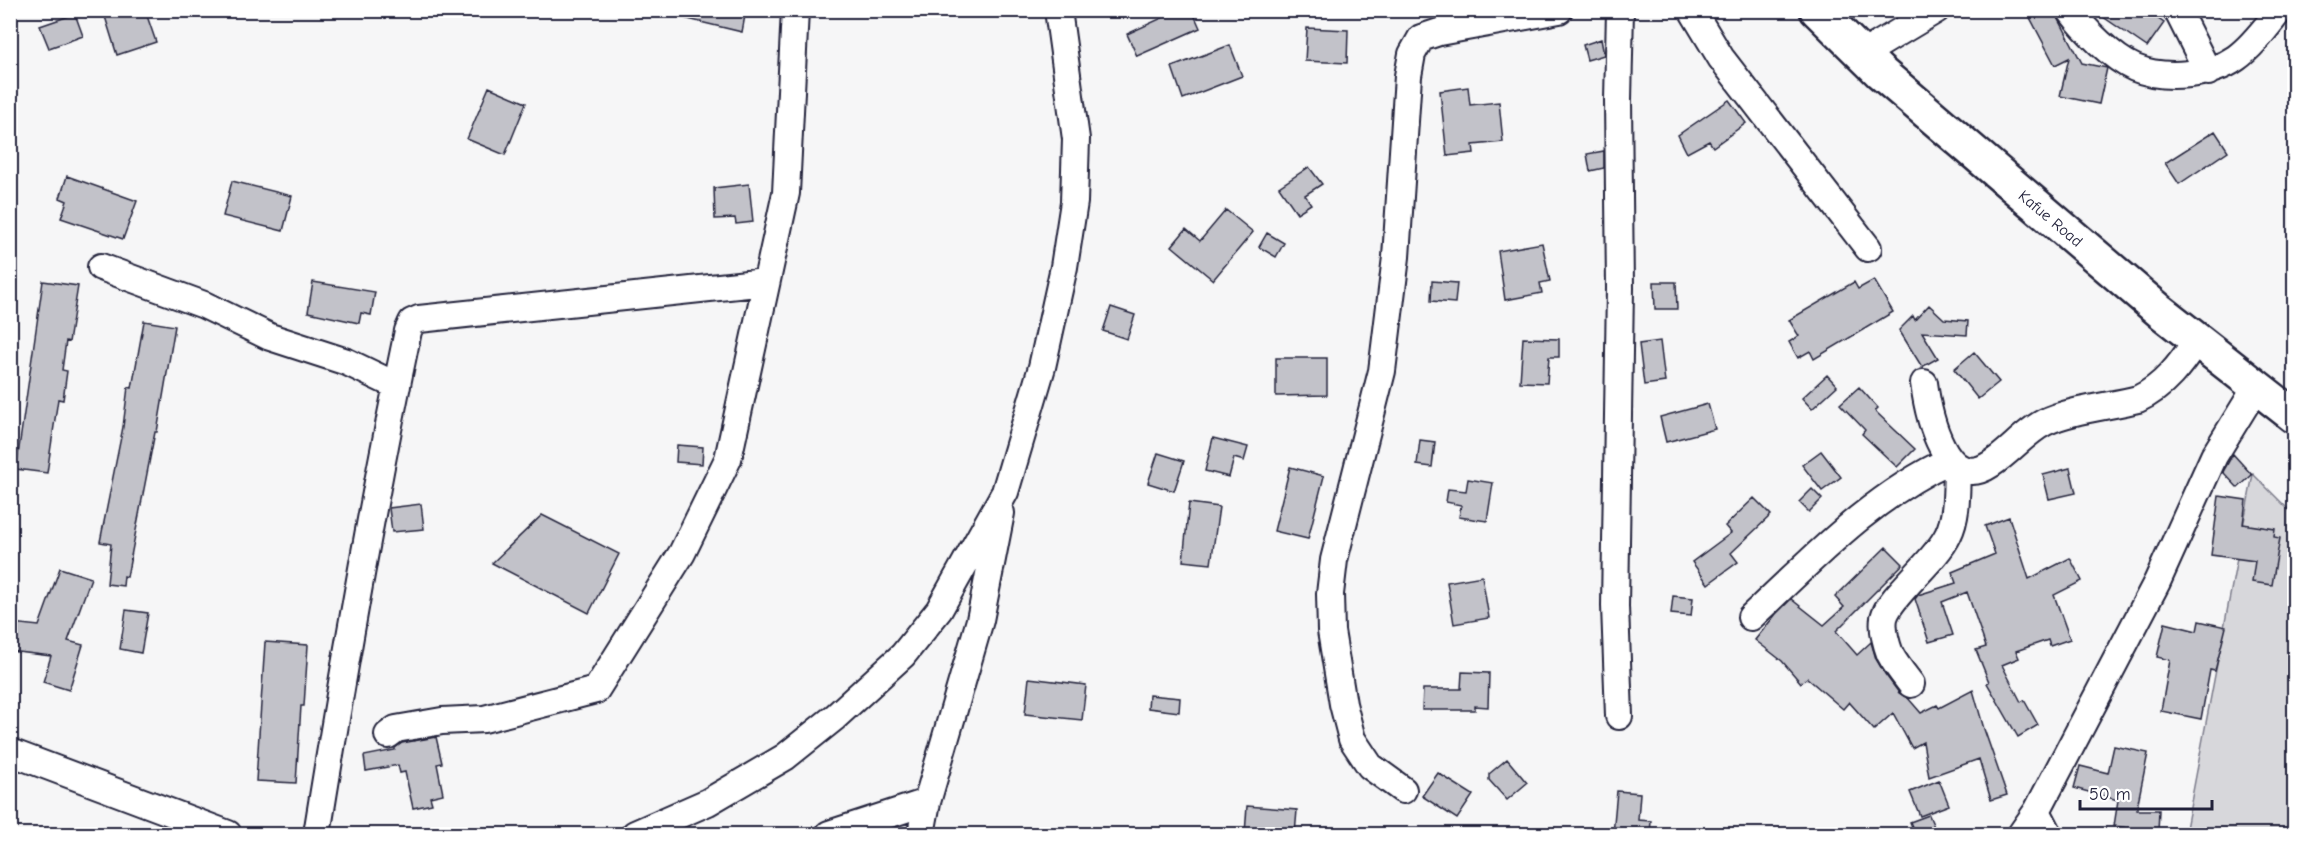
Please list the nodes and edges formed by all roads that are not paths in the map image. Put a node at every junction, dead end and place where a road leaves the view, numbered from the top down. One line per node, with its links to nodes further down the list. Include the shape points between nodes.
1 (795, 10): 15 (street, via 786,193)
2 (1058, 10): 21 (street, via 1076,139 1074,202 1042,367)
3 (1559, 10): 29 (street, via 1439,32 1421,38 1412,54 1396,257 1382,371 1334,560 1330,594 1330,631 1352,739 1370,766)
4 (1620, 10): 26 (street, via 1615,606)
5 (1692, 10): 13 (street, via 1722,58)
6 (1817, 10): 11 (highway, Kafue Road)
7 (1936, 10): 11 (street)
8 (2070, 10): 12 (street, via 2103,46 2135,68 2172,76)
9 (2177, 10): 12 (street)
10 (2280, 10): 12 (street, via 2237,58)
11 (1862, 55): 16 (highway, Kafue Road)
12 (2208, 72)
13 (1868, 248)
14 (101, 267): 18 (street, via 204,305 270,337 347,363)
15 (766, 282): 18 (street, via 419,319 412,322 408,331); 27 (street, via 728,459 682,553 596,690 484,719 442,721 396,729)
16 (2196, 341): 19 (highway, Kafue Road); 20 (street, via 2183,361 2151,393 2045,422 1989,466 1972,470)
17 (1924, 383): 20 (street, via 1937,437)
18 (397, 386): 33 (street, via 350,628)
19 (2281, 400): 31 (street, via 2214,456 2157,582)
20 (1953, 464): 23 (street, via 1900,487 1865,513); 25 (street, via 1954,512 1950,533 1884,617 1884,635 1891,656)
21 (1005, 492): 22 (street); 24 (street)
22 (939, 610): 24 (street, via 954,598 964,598 973,602); 34 (street, via 903,656 785,757 708,802)
23 (1751, 617)
24 (980, 620): 30 (street)
25 (1911, 684)
26 (1619, 716)
27 (388, 735)
28 (10, 752): 32 (street)
29 (1403, 790)
30 (927, 802): 35 (street); 36 (street)
31 (2037, 811): 37 (street); 38 (street)
32 (228, 834)
33 (317, 834)
34 (635, 834)
35 (829, 834)
36 (921, 834)
37 (2021, 834)
38 (2049, 834)

